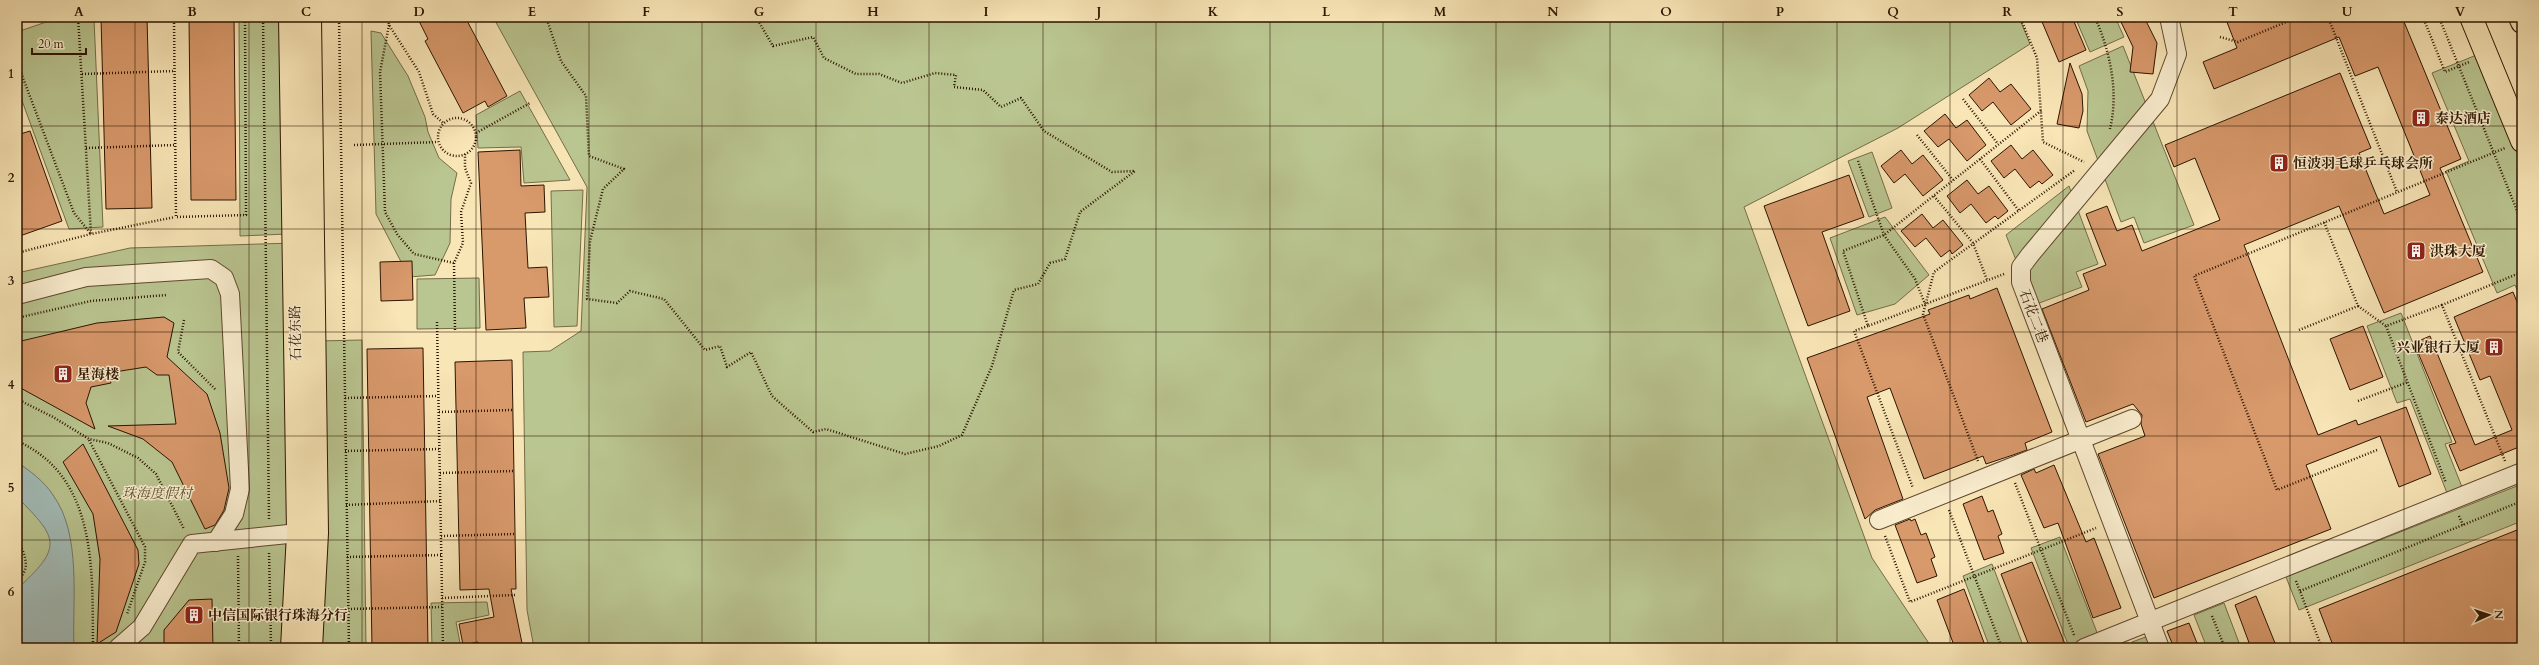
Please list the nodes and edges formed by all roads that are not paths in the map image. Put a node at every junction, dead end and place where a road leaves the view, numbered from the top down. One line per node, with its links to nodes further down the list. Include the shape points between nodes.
1 (290, 17): 13 (main road, 石花东路)
2 (310, 17): 19 (main road, 石花东路, via 317,533)
3 (2169, 17): 10 (street, 石花二巷, via 2177,54 2160,99 2093,167 2022,267 2021,282)
4 (2471, 17): 7 (main road)
5 (2520, 17): 6 (main road)
6 (2522, 22)
7 (2522, 141)
8 (17, 295): 14 (street, via 86,277 211,269 224,278 230,294 240,489 234,514)
9 (2132, 419): 10 (street)
10 (2081, 439): 12 (street); 15 (street, 石花二巷)
11 (2517, 474): 15 (street)
12 (1879, 520)
13 (298, 533): 14 (street); 18 (main road, 石花东路)
14 (216, 542): 17 (street, via 192,544 142,627)
15 (2149, 622): 16 (street); 20 (street, 石花二巷)
16 (2081, 644)
17 (118, 648)
18 (292, 648)
19 (312, 648)
20 (2160, 648)

